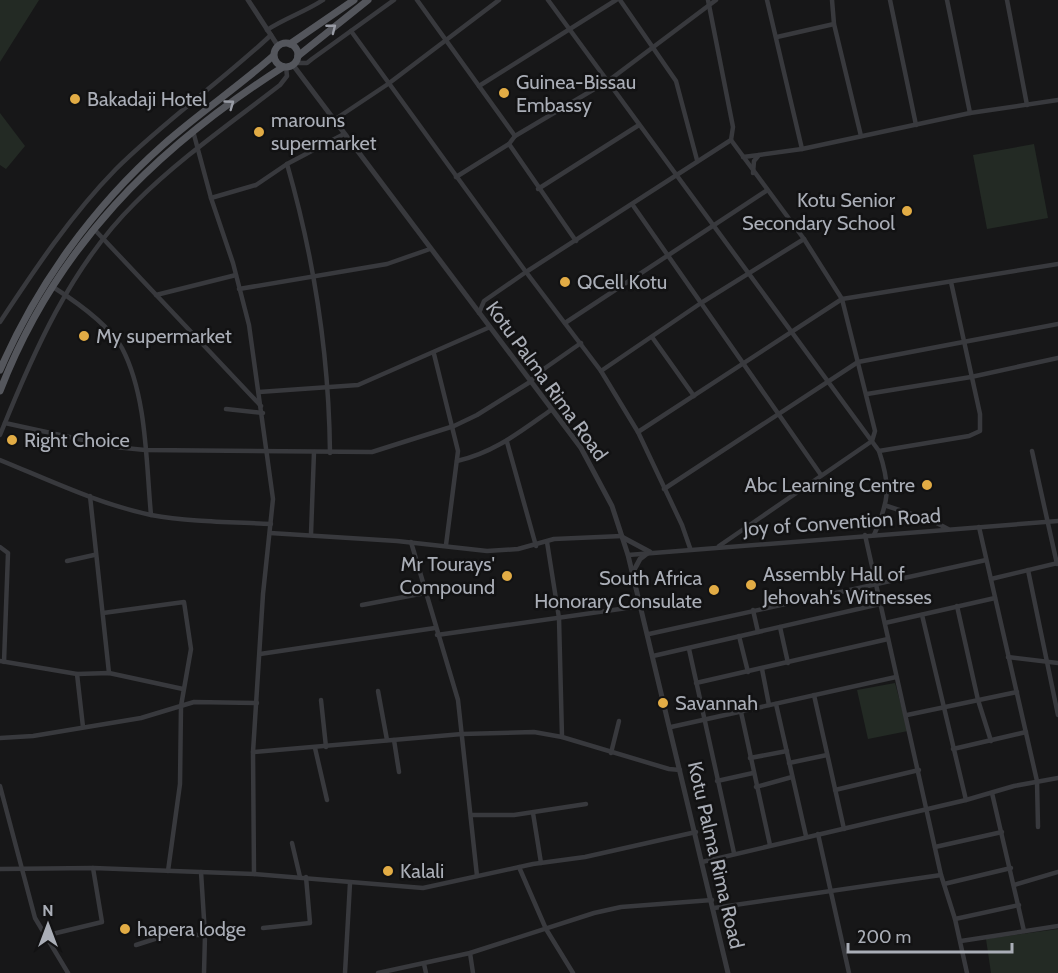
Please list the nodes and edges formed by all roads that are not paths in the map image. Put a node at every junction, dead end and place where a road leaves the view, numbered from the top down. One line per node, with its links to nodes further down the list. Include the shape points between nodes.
1 (248, 0): 20 (street)
2 (323, 0): 20 (street, via 286,17)
3 (354, 0): 23 (main road)
4 (368, 0): 27 (main road, one-way to 4)
5 (394, 0): 18 (street)
6 (417, 0): 22 (street)
7 (499, 0): 22 (street)
8 (549, 0): 19 (street)
9 (618, 0): 19 (street); 25 (street)
10 (716, 0): 16 (street)
11 (768, 0): 21 (street)
12 (832, 0): 17 (street)
13 (890, 0): 36 (street)
14 (947, 0): 33 (street)
15 (1006, 0): 32 (street)
16 (709, 3): 25 (street); 41 (street, via 733,127)
17 (834, 24): 21 (street); 40 (street)
18 (351, 31): 27 (street, via 307,63); 29 (street)
19 (570, 31): 28 (street); 30 (street)
20 (269, 32): 24 (street); 76 (street, via 99,186)
21 (777, 37): 44 (street)
22 (445, 41): 29 (street); 30 (street)
23 (290, 44): 24 (main road); 27 (main road, via 296,50)
24 (278, 46): 26 (main road)
25 (652, 48): 28 (street); 47 (street, via 676,81)
26 (273, 56): 27 (main road, via 277,64); 88 (main road, via 164,145 106,202 37,297)
27 (291, 64): 34 (street, Kotu Palma Rima Road); 37 (main road, one-way to 27); 43 (street, via 280,85)
28 (608, 81): 35 (street); 39 (street)
29 (388, 84): 34 (street); 51 (street)
30 (479, 86): 39 (street)
31 (1058, 100): 32 (street)
32 (1027, 105): 33 (street)
33 (970, 113): 36 (street)
34 (334, 120): 38 (street, Kotu Palma Rima Road)
35 (639, 125): 50 (street); 52 (street)
36 (916, 125): 40 (street)
37 (193, 131): 43 (street); 57 (main road, via 132,185)
38 (344, 134): 48 (street); 61 (street, Kotu Palma Rima Road)
39 (515, 136): 42 (street)
40 (861, 136): 44 (street)
41 (731, 140): 46 (street); 47 (street)
42 (509, 144): 51 (street); 52 (street)
43 (197, 148): 54 (street); 59 (street, via 133,205)
44 (802, 149): 45 (street)
45 (759, 155): 46 (street); 49 (street)
46 (742, 157): 49 (street)
47 (697, 160): 50 (street)
48 (287, 164): 54 (street, via 256,184); 67 (street)
49 (753, 174): 53 (street)
50 (676, 176): 55 (street); 56 (street)
51 (456, 177): 64 (street)
52 (538, 189): 60 (street)
53 (766, 191): 56 (street); 58 (street)
54 (211, 198): 66 (street)
55 (632, 204): 60 (street); 62 (street)
56 (713, 225): 62 (street); 65 (street)
57 (94, 229): 59 (street); 69 (main road)
58 (804, 239): 65 (street); 73 (street)
59 (103, 240): 71 (street); 72 (street)
60 (576, 241): 64 (street)
61 (430, 249): 67 (street, via 387,264); 75 (street, Kotu Palma Rima Road)
62 (667, 255): 74 (street); 77 (street)
63 (1058, 264): 68 (street)
64 (526, 272): 75 (street, via 484,301); 77 (street)
65 (750, 274): 74 (street); 80 (street)
66 (236, 275): 70 (street); 72 (street)
67 (314, 277): 70 (street); 93 (street)
68 (951, 282): 73 (street); 83 (street)
69 (53, 287): 71 (street); 94 (main road, via 22,341)
70 (239, 289): 95 (street)
71 (66, 295): 102 (street, via 28,367); 108 (street, via 121,347 144,419)
72 (156, 295): 99 (street)
73 (842, 299): 80 (street); 86 (street)
74 (701, 303): 81 (street); 87 (street)
75 (479, 313): 79 (street, Kotu Palma Rima Road)
76 (0, 322)
77 (565, 323): 82 (street)
78 (1058, 324): 83 (street)
79 (490, 327): 84 (street); 91 (street, Kotu Palma Rima Road)
80 (791, 332): 87 (street); 92 (street)
81 (652, 337): 89 (street); 97 (street)
82 (581, 343): 89 (street); 91 (street)
83 (963, 343): 86 (street); 90 (street)
84 (434, 354): 93 (street, via 357,385); 103 (street)
85 (1058, 358): 90 (street)
86 (858, 362): 92 (street); 96 (street)
87 (742, 364): 97 (street); 101 (street)
88 (0, 370)
89 (602, 371): 104 (street)
90 (971, 377): 96 (street); 109 (street, via 980,431)
91 (530, 382): 100 (street, Kotu Palma Rima Road); 103 (street)
92 (826, 383): 101 (street); 106 (street)
93 (329, 389): 95 (street); 113 (street)
94 (0, 391)
95 (259, 392): 99 (street)
96 (867, 394): 106 (street, via 875,431)
97 (694, 396): 104 (street)
98 (226, 409): 99 (street)
99 (262, 409): 112 (street)
100 (551, 410): 107 (street); 130 (street, Kotu Palma Rima Road, via 594,471)
101 (778, 412): 116 (street); 117 (street)
102 (5, 423): 105 (street); 108 (street)
103 (454, 426): 113 (street, via 372,452); 115 (street)
104 (638, 432): 117 (street)
105 (0, 435)
106 (872, 441): 109 (street); 116 (street)
107 (507, 442): 115 (street); 134 (street)
108 (145, 450): 112 (street); 120 (street)
109 (879, 451): 119 (street, via 887,474)
110 (1032, 451): 122 (street)
111 (314, 452): 112 (street); 113 (street); 127 (street)
112 (267, 453): 123 (street, via 273,499)
113 (330, 453)
114 (0, 460): 118 (street)
115 (457, 461): 133 (street)
116 (821, 475): 135 (street)
117 (664, 489): 137 (street)
118 (90, 496): 120 (street); 139 (street)
119 (887, 506): 125 (street); 128 (street)
120 (151, 514): 123 (street)
121 (1058, 521): 122 (street, Joy of Convention Road)
122 (1046, 522): 124 (street, Joy of Convention Road); 143 (street)
123 (271, 524): 126 (street)
124 (979, 527): 125 (street, Joy of Convention Road); 141 (street)
125 (948, 529): 128 (street, Joy of Convention Road)
126 (270, 533): 127 (street); 167 (street)
127 (311, 534): 131 (street)
128 (874, 534): 129 (street, Joy of Convention Road)
129 (865, 535): 135 (street, Joy of Convention Road); 147 (street)
130 (622, 537): 132 (street); 138 (street); 140 (street, Kotu Palma Rima Road)
131 (411, 542): 133 (street); 148 (street)
132 (547, 542): 134 (street); 157 (street)
133 (446, 545): 134 (street, via 487,551)
134 (536, 546)
135 (719, 546): 137 (street, Joy of Convention Road)
136 (0, 547): 170 (street, via 8,553)
137 (690, 548): 138 (street, Joy of Convention Road)
138 (649, 552): 140 (street, Joy of Convention Road); 145 (street)
139 (94, 555): 142 (street); 155 (street)
140 (628, 555): 145 (street, Kotu Palma Rima Road)
141 (986, 560): 146 (street); 147 (street)
142 (67, 561)
143 (1057, 563): 144 (street)
144 (1028, 570): 146 (street); 171 (street)
145 (632, 574): 152 (street, Kotu Palma Rima Road)
146 (991, 579): 149 (street)
147 (875, 584): 150 (street); 154 (street)
148 (425, 593): 151 (street); 160 (street)
149 (996, 598): 153 (street); 169 (street)
150 (880, 604): 158 (street); 159 (street)
151 (362, 605)
152 (641, 606): 157 (street); 162 (street, Kotu Palma Rima Road)
153 (957, 606): 156 (street); 185 (street)
154 (753, 610): 161 (street); 162 (street)
155 (103, 613): 176 (street); 180 (street, via 184,602 191,649)
156 (922, 615): 158 (street); 189 (street)
157 (559, 618): 163 (street); 200 (street)
158 (885, 623): 165 (street)
159 (780, 627): 161 (street); 172 (street)
160 (435, 628): 163 (street); 167 (street)
161 (758, 632): 164 (street)
162 (649, 634): 168 (street, Kotu Palma Rima Road)
163 (437, 635): 199 (street, via 458,699)
164 (739, 636): 166 (street); 175 (street)
165 (888, 639): 172 (street); 178 (street)
166 (689, 648): 168 (street); 179 (street)
167 (260, 654): 186 (street)
168 (653, 656): 197 (street, Kotu Palma Rima Road)
169 (1008, 657): 171 (street); 182 (street)
170 (2, 662): 177 (street)
171 (1048, 662): 173 (street); 193 (street)
172 (788, 663): 174 (street)
173 (1058, 663)
174 (762, 669): 175 (street); 188 (street)
175 (748, 672): 179 (street)
176 (109, 673): 177 (street); 180 (street)
177 (76, 674): 196 (street)
178 (896, 677): 183 (street); 192 (street)
179 (696, 682): 195 (street)
180 (183, 690): 190 (street)
181 (378, 691): 202 (street)
182 (1017, 692): 185 (street); 198 (street)
183 (814, 695): 187 (street); 211 (street)
184 (321, 700): 205 (street)
185 (978, 700): 189 (street); 204 (street)
186 (257, 703): 190 (street, via 194,702); 209 (street)
187 (776, 704): 188 (street); 208 (street)
188 (769, 705): 191 (street)
189 (944, 705): 192 (street); 207 (street)
190 (181, 706): 196 (street, via 141,718); 249 (street, via 180,784)
191 (741, 712): 195 (street); 212 (street)
192 (907, 715): 215 (street)
193 (1058, 715)
194 (619, 721): 210 (street)
195 (704, 721): 197 (street); 220 (street)
196 (83, 727): 201 (street)
197 (671, 727): 214 (street, Kotu Palma Rima Road)
198 (1026, 732): 204 (street); 221 (street)
199 (462, 734): 200 (street, via 514,731); 203 (street); 231 (street)
200 (562, 736): 210 (street)
201 (0, 738)
202 (387, 740): 203 (street); 205 (street)
203 (394, 740): 216 (street)
204 (991, 741): 207 (street)
205 (326, 747): 206 (street)
206 (315, 748): 209 (street); 226 (street)
207 (953, 749): 227 (street)
208 (787, 750): 212 (street); 213 (street)
209 (253, 752): 252 (street)
210 (611, 753): 214 (street)
211 (827, 755): 213 (street); 224 (street)
212 (750, 758): 217 (street)
213 (789, 763): 218 (street)
214 (680, 770): 234 (street, Kotu Palma Rima Road)
215 (919, 770): 224 (street); 229 (street)
216 (399, 772)
217 (753, 773): 220 (street); 223 (street)
218 (792, 777): 223 (street); 237 (street)
219 (1058, 778): 221 (street)
220 (717, 781): 241 (street)
221 (1037, 781): 225 (street); 232 (street)
222 (0, 786): 248 (street)
223 (756, 787): 239 (street)
224 (835, 790): 233 (street)
225 (992, 793): 227 (street); 235 (street)
226 (327, 800)
227 (966, 800): 229 (street)
228 (586, 804): 230 (street)
229 (927, 810): 233 (street); 240 (street)
230 (532, 813): 231 (street); 242 (street)
231 (472, 815): 254 (street)
232 (1038, 827)
233 (843, 829): 236 (street)
234 (696, 832): 242 (street, via 585,857); 243 (street, Kotu Palma Rima Road)
235 (1002, 832): 240 (street); 246 (street)
236 (818, 834): 237 (street); 260 (street)
237 (806, 836): 239 (street)
238 (292, 843): 255 (street)
239 (770, 845): 241 (street)
240 (935, 848): 253 (street)
241 (734, 853): 243 (street)
242 (541, 862): 244 (street)
243 (702, 862): 261 (street, Kotu Palma Rima Road)
244 (519, 867): 254 (street); 267 (street)
245 (93, 868): 248 (street); 249 (street); 270 (street, via 102,922)
246 (1011, 868): 258 (street); 259 (street)
247 (0, 869): 248 (street)
248 (21, 869): 270 (street)
249 (168, 872): 250 (street)
250 (201, 872): 252 (street); 269 (street)
251 (1058, 872): 259 (street)
252 (254, 874): 255 (street)
253 (941, 875): 258 (street); 260 (street)
254 (477, 876): 257 (street, via 423,888)
255 (300, 877): 256 (street)
256 (306, 877): 257 (street); 266 (street, via 310,923)
257 (350, 883): 277 (street)
258 (944, 884): 264 (street)
259 (1014, 885): 262 (street)
260 (830, 890): 263 (street); 283 (street)
261 (712, 900): 263 (street, Kotu Palma Rima Road); 267 (street, via 621,907)
262 (1018, 905): 264 (street); 268 (street)
263 (714, 908): 282 (street, Kotu Palma Rima Road)
264 (955, 919): 271 (street)
265 (1058, 926): 268 (street)
266 (263, 928)
267 (546, 929): 273 (street); 281 (street)
268 (1024, 931): 271 (street)
269 (205, 934): 272 (street, via 167,935); 276 (street)
270 (44, 936): 275 (street)
271 (961, 941): 284 (street)
272 (136, 945)
273 (470, 953): 274 (street); 280 (street)
274 (424, 964): 278 (street); 279 (street)
275 (68, 973)
276 (204, 973)
277 (345, 973)
278 (378, 973)
279 (426, 973)
280 (473, 973)
281 (573, 973)
282 (728, 973)
283 (849, 973)
284 (967, 973)

